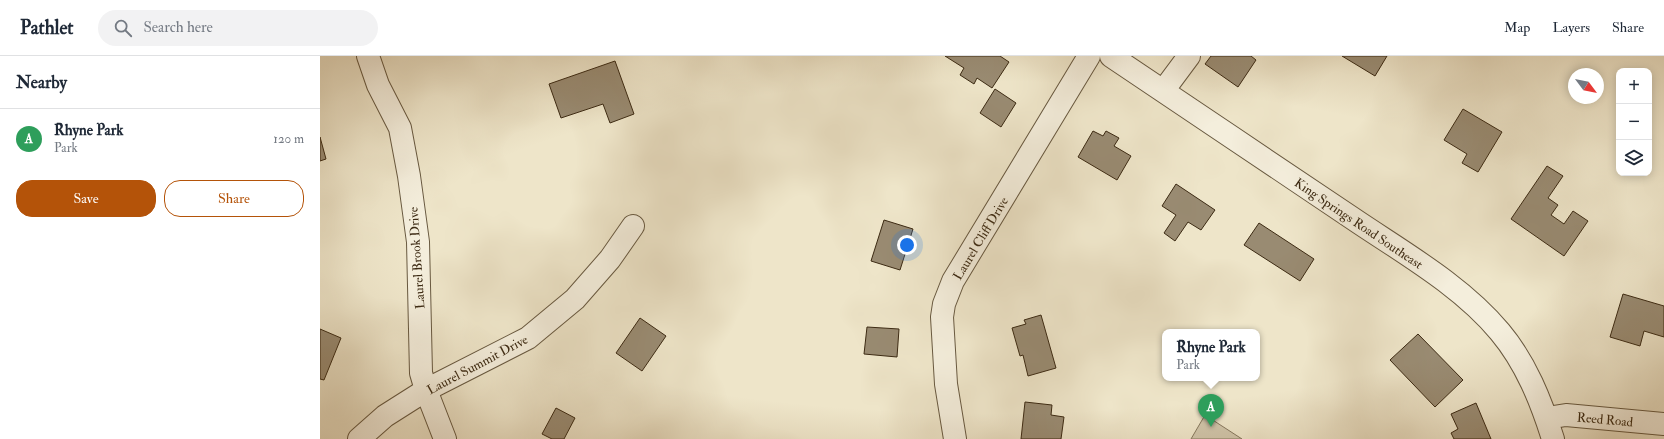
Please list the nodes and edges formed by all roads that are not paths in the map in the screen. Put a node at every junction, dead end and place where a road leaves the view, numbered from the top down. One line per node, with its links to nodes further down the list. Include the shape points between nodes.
1 (368, 56): 7 (street, Laurel Brook Drive, via 378,85 400,128 410,176 418,242 421,373)
2 (1089, 56): 12 (street, Laurel Cliff Drive, via 953,282 944,304 942,317 946,384)
3 (1111, 56): 5 (street, King Springs Road Southeast)
4 (1189, 56): 5 (street)
5 (1163, 91): 8 (street, King Springs Road Southeast, via 1392,245 1467,299 1484,314 1511,347 1531,380)
6 (633, 226): 7 (street, Laurel Summit Drive, via 610,259 575,299 528,338)
7 (426, 390): 10 (street, Laurel Summit Drive, via 385,416); 11 (street, Laurel Brook Drive)
8 (1547, 418): 9 (street, Reed Road, via 1566,415); 13 (street, King Springs Road Southeast)
9 (1664, 424)
10 (359, 439)
11 (445, 439)
12 (955, 439)
13 (1553, 439)

